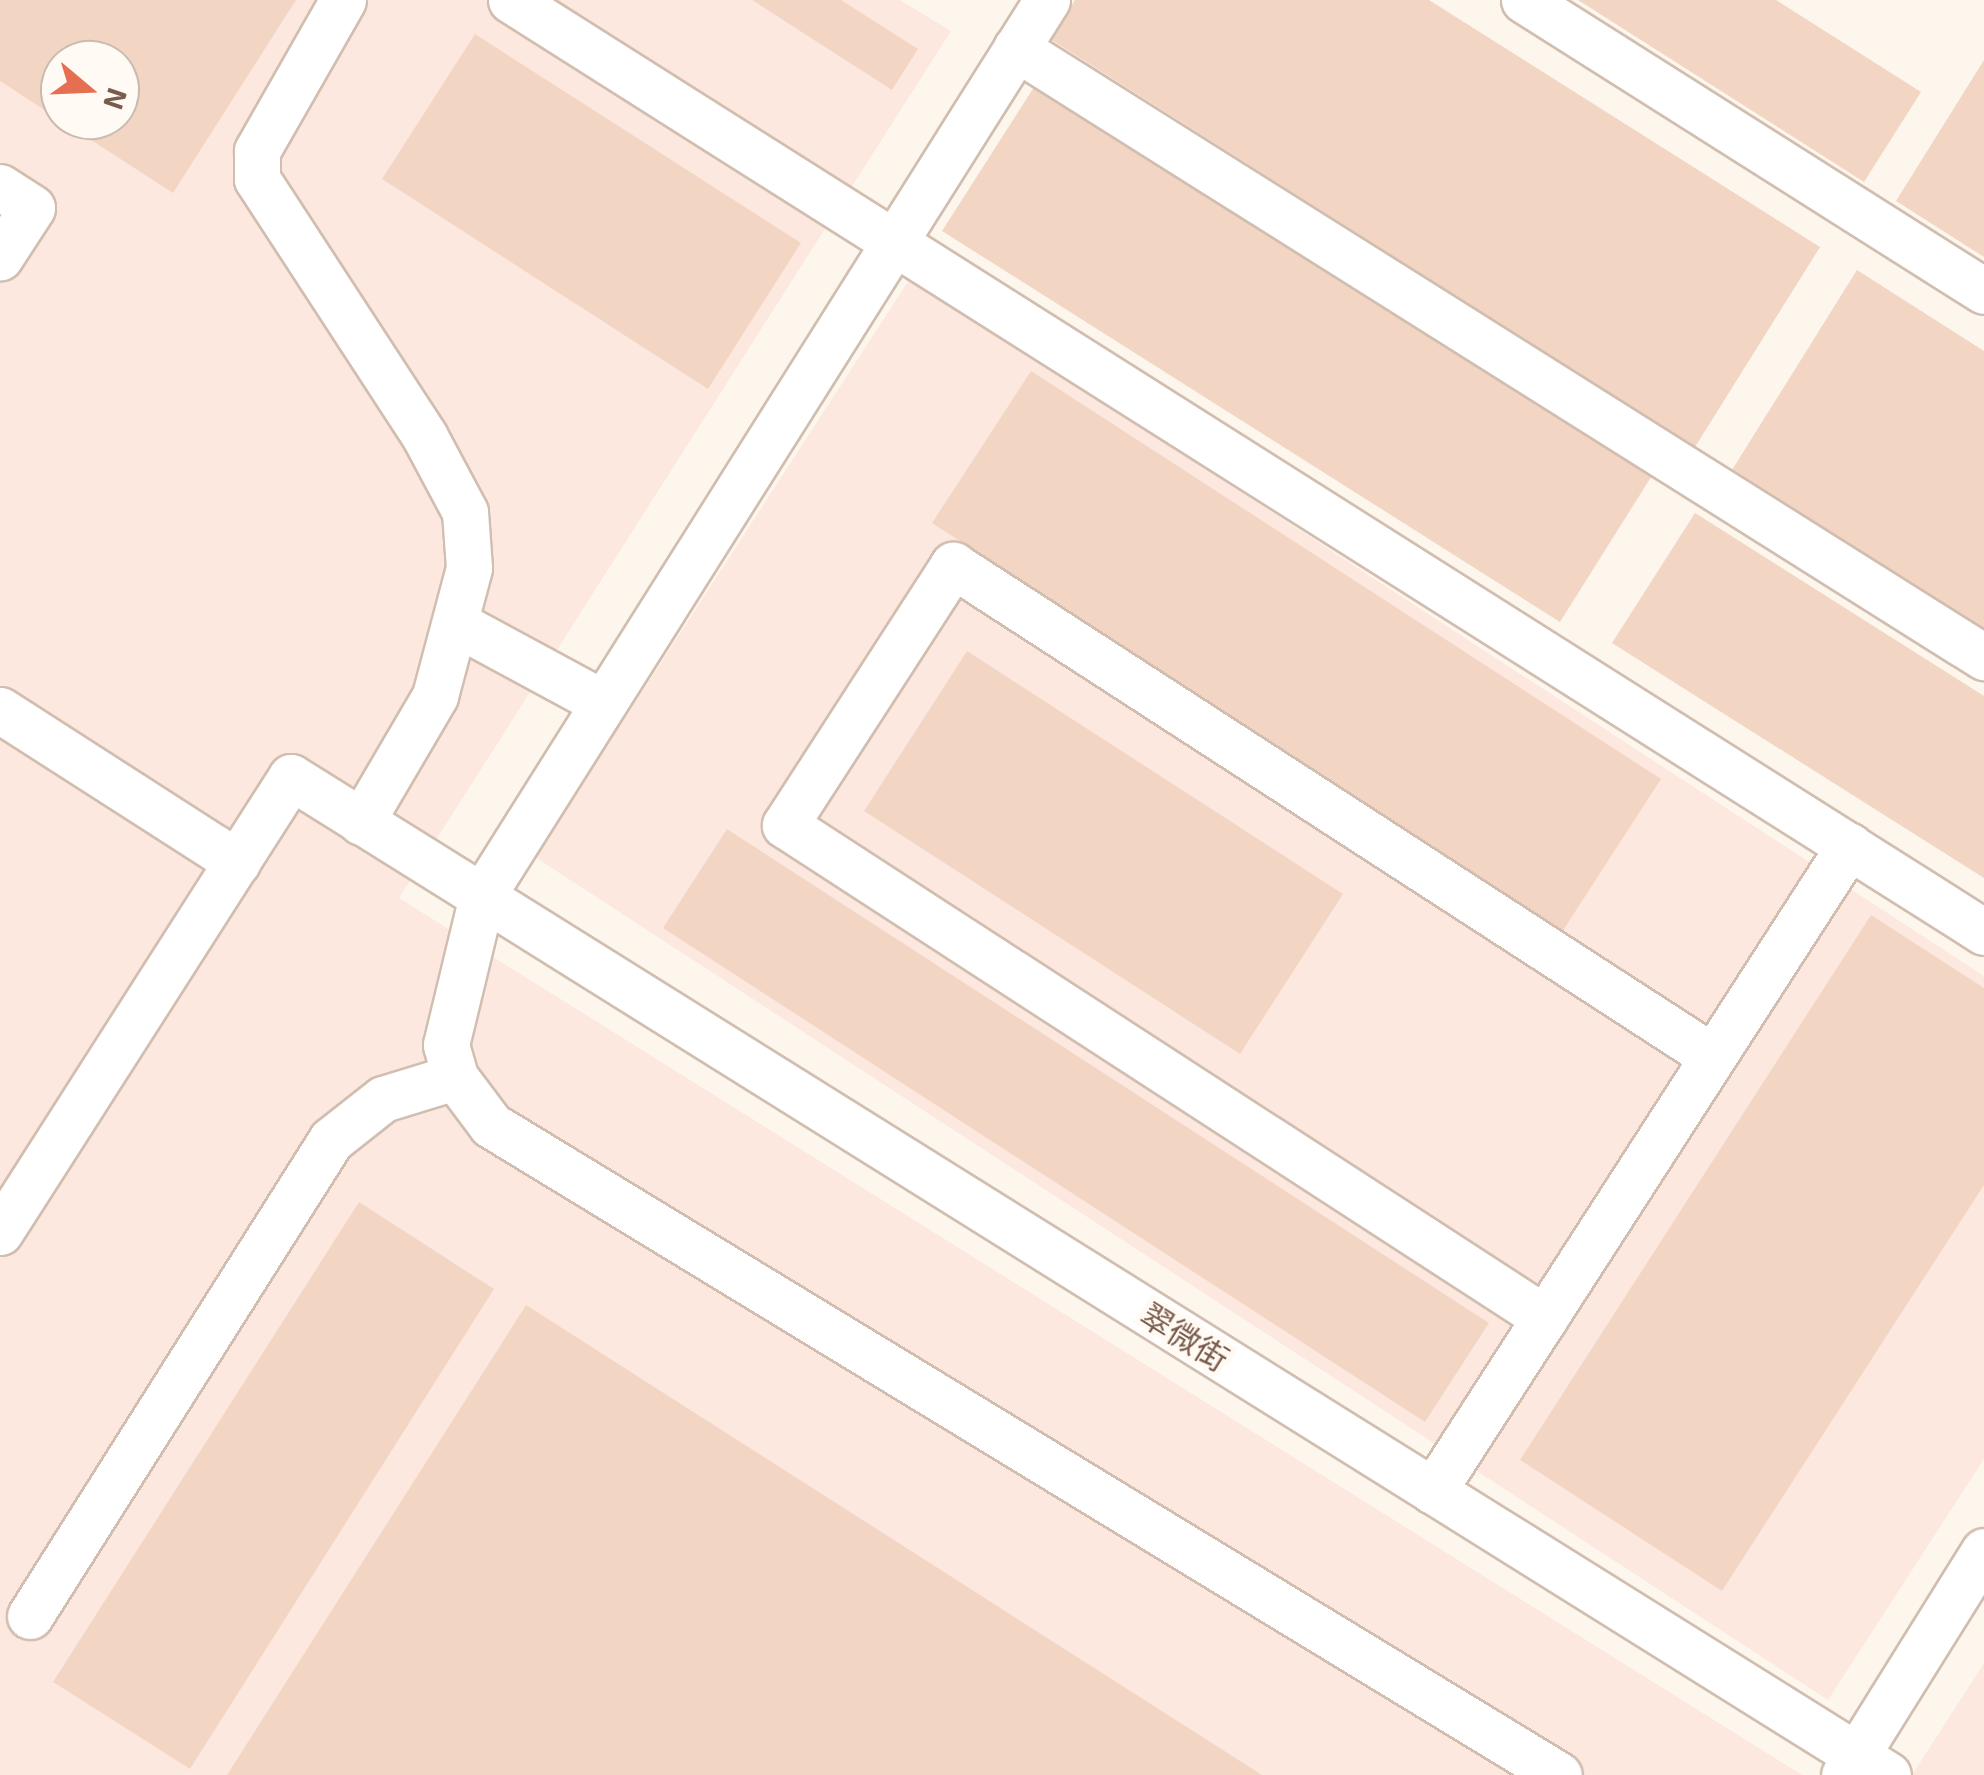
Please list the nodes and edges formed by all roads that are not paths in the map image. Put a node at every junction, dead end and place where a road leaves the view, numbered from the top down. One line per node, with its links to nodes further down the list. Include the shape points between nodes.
1 (344, 0): 10 (street, via 257,150 257,179 465,512)
2 (511, 0): 7 (street)
3 (1047, 0): 5 (street)
4 (1524, 0): 9 (street)
5 (1016, 48): 7 (street); 11 (street)
6 (0, 187): 8 (street, via 32,208)
7 (895, 241): 12 (street); 15 (street)
8 (0, 258)
9 (1984, 291)
10 (459, 626): 12 (street); 14 (street, via 435,696)
11 (1984, 657)
12 (604, 703): 17 (street)
13 (0, 710): 16 (street)
14 (362, 822): 16 (street, 翠微街, via 291,778); 17 (street, 翠微街)
15 (1849, 846): 18 (street); 19 (street)
16 (237, 862): 21 (street)
17 (482, 896): 20 (street, via 446,1045); 23 (street, 翠微街)
18 (1984, 932)
19 (1713, 1057): 22 (street); 22 (street, via 954,565 785,825)
20 (456, 1078): 25 (street, via 383,1099 331,1140); 27 (street, via 491,1125)
21 (0, 1232)
22 (1545, 1318): 23 (street)
23 (1433, 1491): 26 (street, 翠微街)
24 (1984, 1551): 26 (street)
25 (30, 1616)
26 (1863, 1768)
27 (1559, 1775)

